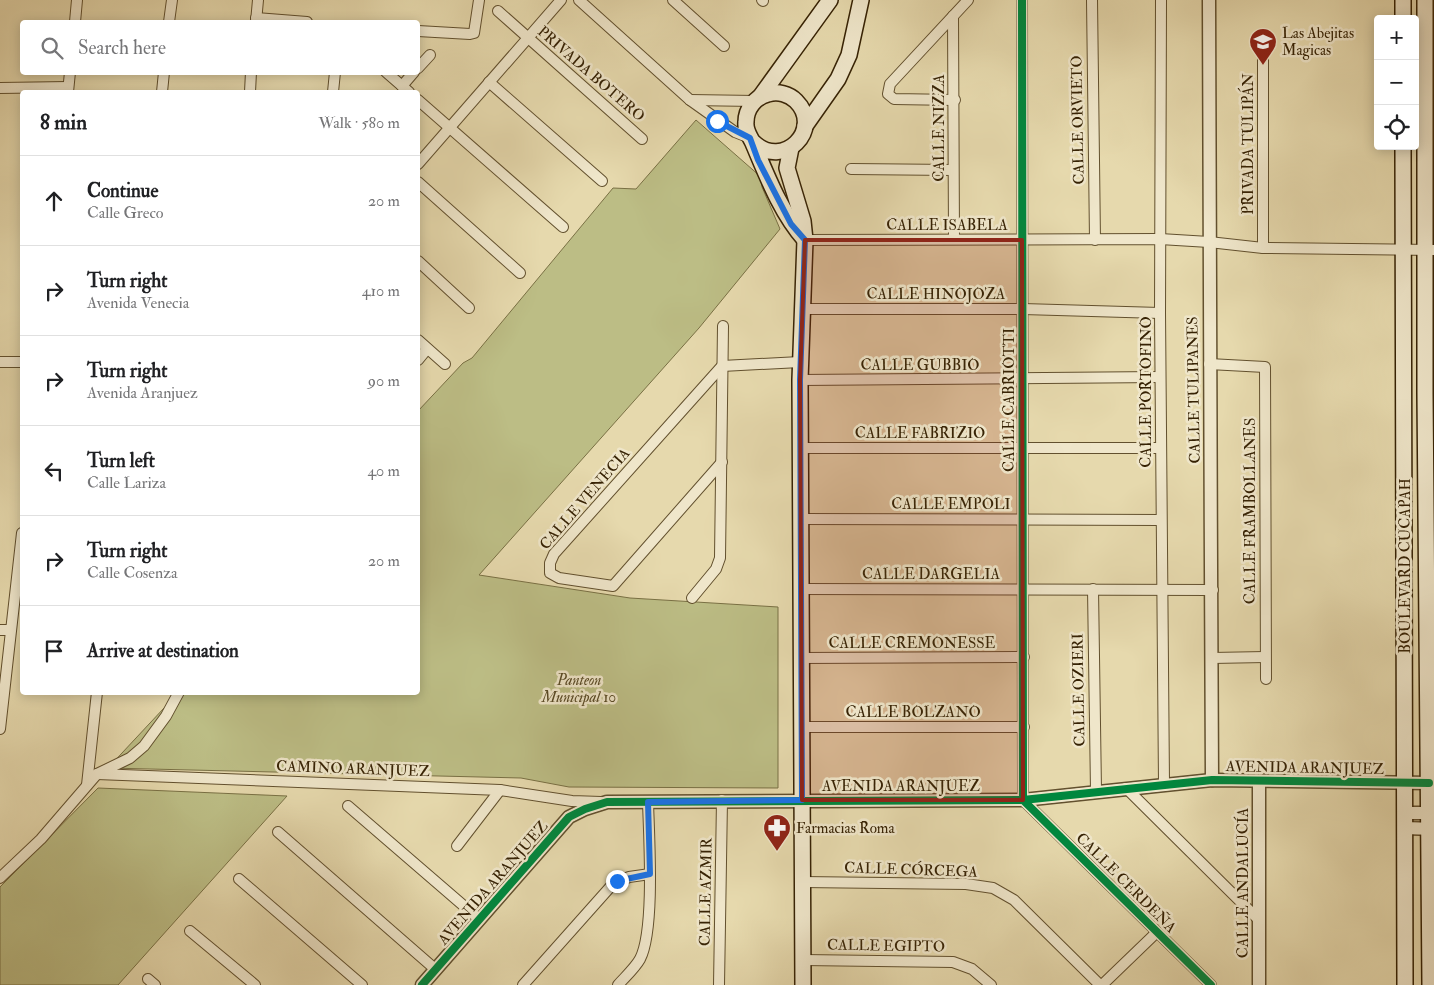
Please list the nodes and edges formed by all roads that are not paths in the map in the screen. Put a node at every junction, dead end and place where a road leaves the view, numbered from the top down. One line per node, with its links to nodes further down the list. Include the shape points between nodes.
1 (77, 0): 20 (street)
2 (172, 0): 21 (street)
3 (258, 0): 22 (street)
4 (479, 0): 23 (street, via 474,33)
5 (561, 0): 24 (street)
6 (578, 0): 43 (street)
7 (673, 0): 26 (street)
8 (830, 0): 42 (main road)
9 (861, 0): 46 (main road, via 848,55 838,79)
10 (968, 0): 19 (street)
11 (1022, 0): 61 (street, CALLE CABRIOTTI)
12 (1092, 0): 62 (street, CALLE ORVIETO)
13 (1161, 0): 59 (street, CALLE PORTOFINO)
14 (1209, 0): 63 (street, CALLE TULIPANES)
15 (1403, 0): 18 (main road)
16 (1426, 0): 66 (main road, BOULEVARD CUCAPAH)
17 (498, 11): 24 (street, PRIVADA BOTERO)
18 (1403, 15)
19 (953, 16): 44 (street, CALLE NIZZA); 44 (street, via 890,84 888,94 894,99)
20 (75, 20)
21 (169, 20)
22 (256, 20)
23 (420, 31)
24 (528, 38): 35 (street); 48 (street, PRIVADA BOTERO)
25 (1263, 40): 64 (street, PRIVADA TULIPÁN)
26 (724, 46)
27 (430, 55): 28 (street)
28 (420, 66)
29 (70, 75): 38 (street)
30 (164, 75): 39 (street)
31 (251, 75): 40 (street)
32 (335, 75): 41 (street)
33 (389, 75): 37 (street)
34 (412, 75): 37 (street)
35 (489, 82): 47 (street); 55 (street)
36 (0, 88): 38 (street)
37 (405, 89)
38 (68, 90)
39 (162, 90)
40 (250, 90)
41 (333, 90)
42 (757, 99): 43 (street); 46 (main road, via 779,93 791,97 804,113); 49 (main road, via 746,116 746,128)
43 (690, 100): 49 (street)
44 (955, 100): 54 (street, CALLE NIZZA)
45 (420, 102): 47 (street)
46 (805, 126): 50 (main road, via 800,139)
47 (449, 128): 52 (street); 57 (street)
48 (642, 138)
49 (752, 140): 50 (main road, via 760,148 772,152); 60 (main road, via 758,160 791,224)
50 (790, 148): 60 (main road, via 787,168 804,221)
51 (1403, 150): 65 (main road, BOULEVARD CUCAPAH)
52 (420, 162)
53 (851, 169): 54 (street)
54 (953, 170): 58 (street, CALLE NIZZA)
55 (602, 181)
56 (420, 184): 68 (street)
57 (563, 227)
58 (954, 239): 60 (street, CALLE ISABELA); 61 (street, CALLE ISABELA)
59 (1160, 239): 62 (street, CALLE ISABELA); 63 (street, CALLE ISABELA); 72 (street, CALLE PORTOFINO)
60 (805, 240): 70 (main road)
61 (1022, 240): 62 (street, CALLE ISABELA); 71 (street, CALLE CABRIOTTI)
62 (1094, 240)
63 (1209, 242): 64 (street, CALLE ISABELA); 81 (street, CALLE TULIPANES)
64 (1263, 248): 65 (street, CALLE ISABELA)
65 (1404, 250): 66 (street, CALLE ISABELA); 116 (main road, BOULEVARD CUCAPAH)
66 (1430, 250): 100 (main road, BOULEVARD CUCAPAH)
67 (420, 263): 69 (street)
68 (520, 272)
69 (469, 308)
70 (802, 309): 71 (street, CALLE HINOJOZA); 79 (main road)
71 (1023, 309): 72 (street, CALLE HINOJOZA); 84 (street, CALLE CABRIOTTI)
72 (1160, 313): 83 (street, CALLE PORTOFINO)
73 (723, 326): 82 (street)
74 (420, 342): 75 (street)
75 (428, 349): 76 (street); 80 (street)
76 (420, 358)
77 (0, 362): 78 (street)
78 (20, 362)
79 (800, 362): 82 (street); 85 (main road)
80 (445, 364)
81 (1209, 364): 98 (street, CALLE TULIPANES); 105 (street, CALLE FRAMBOLLANES, via 1265,367)
82 (722, 366): 89 (street); 89 (street, CALLE VENECIA, via 554,554 550,573 559,578 614,586)
83 (1160, 377): 84 (street, CALLE GUBBIO); 88 (street, CALLE PORTOFINO)
84 (1024, 379): 85 (street, CALLE GUBBIO); 87 (street, CALLE CABRIOTTI)
85 (800, 380): 86 (main road)
86 (800, 448): 87 (street, CALLE FABRIZIO); 90 (main road)
87 (1023, 448): 88 (street, CALLE FABRIZIO); 91 (street, CALLE CABRIOTTI)
88 (1161, 448): 92 (street, CALLE PORTOFINO)
89 (722, 462): 99 (street, via 720,558 716,569)
90 (800, 519): 91 (street, CALLE EMPOLI); 95 (main road)
91 (1023, 519): 92 (street, CALLE EMPOLI); 94 (street, CALLE CABRIOTTI)
92 (1161, 520): 97 (street, CALLE PORTOFINO)
93 (20, 544): 101 (street)
94 (1024, 588): 95 (street, CALLE DARGELIA); 96 (street, CALLE DARGELIA); 102 (street, CALLE CABRIOTTI)
95 (800, 589): 103 (main road)
96 (1093, 589): 97 (street, CALLE DARGELIA); 122 (street, CALLE OZIERI)
97 (1162, 589): 98 (street, CALLE DARGELIA); 118 (street, CALLE PORTOFINO)
98 (1213, 590): 104 (street, CALLE TULIPANES)
99 (692, 598)
100 (1430, 608): 112 (main road, BOULEVARD CUCAPAH)
101 (5, 630): 111 (street)
102 (1024, 657): 103 (street, CALLE CREMONESSE); 110 (street, CALLE CABRIOTTI)
103 (801, 658): 109 (main road)
104 (1212, 658): 105 (street); 114 (street, CALLE TULIPANES)
105 (1265, 658): 106 (street)
106 (1266, 679)
107 (97, 695): 119 (street)
108 (177, 695): 113 (street, via 144,746 130,758)
109 (802, 727): 110 (street, CALLE BOLZANO); 124 (main road)
110 (1024, 727): 125 (street, CALLE CABRIOTTI)
111 (0, 730)
112 (1431, 731): 117 (main road, BOULEVARD CUCAPAH)
113 (97, 774): 119 (street); 121 (street, CAMINO ARANJUEZ)
114 (1212, 780): 115 (street, AVENIDA ARANJUEZ); 118 (street, AVENIDA ARANJUEZ)
115 (1259, 781): 116 (street, AVENIDA ARANJUEZ); 140 (street, CALLE ANDALUCÍA)
116 (1404, 782): 117 (street, AVENIDA ARANJUEZ); 129 (main road, BOULEVARD CUCAPAH)
117 (1429, 783): 130 (main road, BOULEVARD CUCAPAH)
118 (1164, 784): 120 (street, AVENIDA ARANJUEZ)
119 (87, 786): 136 (street, via 41,839)
120 (1126, 788): 122 (street, AVENIDA ARANJUEZ); 140 (street)
121 (500, 790): 126 (street, CAMINO ARANJUEZ, via 572,801); 134 (street)
122 (1096, 791): 125 (street, AVENIDA ARANJUEZ)
123 (722, 800): 124 (street, AVENIDA ARANJUEZ); 127 (street, AVENIDA ARANJUEZ); 145 (street, CALLE AZMIR)
124 (802, 800): 125 (street, AVENIDA ARANJUEZ); 138 (main road)
125 (1023, 800): 142 (street, CALLE CERDEÑA)
126 (607, 802): 127 (street, AVENIDA ARANJUEZ); 139 (street, AVENIDA ARANJUEZ, via 570,817)
127 (648, 802): 135 (street)
128 (348, 806): 139 (street)
129 (1405, 813): 130 (street); 131 (main road, BOULEVARD CUCAPAH)
130 (1432, 813): 132 (main road, BOULEVARD CUCAPAH)
131 (1405, 828): 132 (street); 156 (main road, BOULEVARD CUCAPAH)
132 (1432, 829): 157 (main road, BOULEVARD CUCAPAH)
133 (278, 832): 144 (street)
134 (457, 846)
135 (650, 874): 149 (street, via 629,877 612,885); 150 (street, via 644,950)
136 (0, 878)
137 (239, 879): 147 (street)
138 (802, 882): 143 (main road); 153 (street, CALLE CÓRCEGA, via 966,884 993,888 1014,900)
139 (479, 919): 144 (street, AVENIDA ARANJUEZ)
140 (1260, 921): 155 (street, CALLE ANDALUCÍA)
141 (190, 931): 146 (street)
142 (1156, 933): 153 (street); 154 (street, CALLE CERDEÑA)
143 (803, 960): 151 (main road); 152 (street, CALLE EGIPTO, via 953,962 972,969)
144 (435, 969): 148 (street, AVENIDA ARANJUEZ)
145 (717, 983)
146 (255, 985)
147 (362, 985)
148 (422, 985)
149 (523, 985)
150 (618, 985)
151 (802, 985)
152 (991, 985)
153 (1101, 985)
154 (1211, 985)
155 (1259, 985)
156 (1406, 985)
157 (1430, 985)

